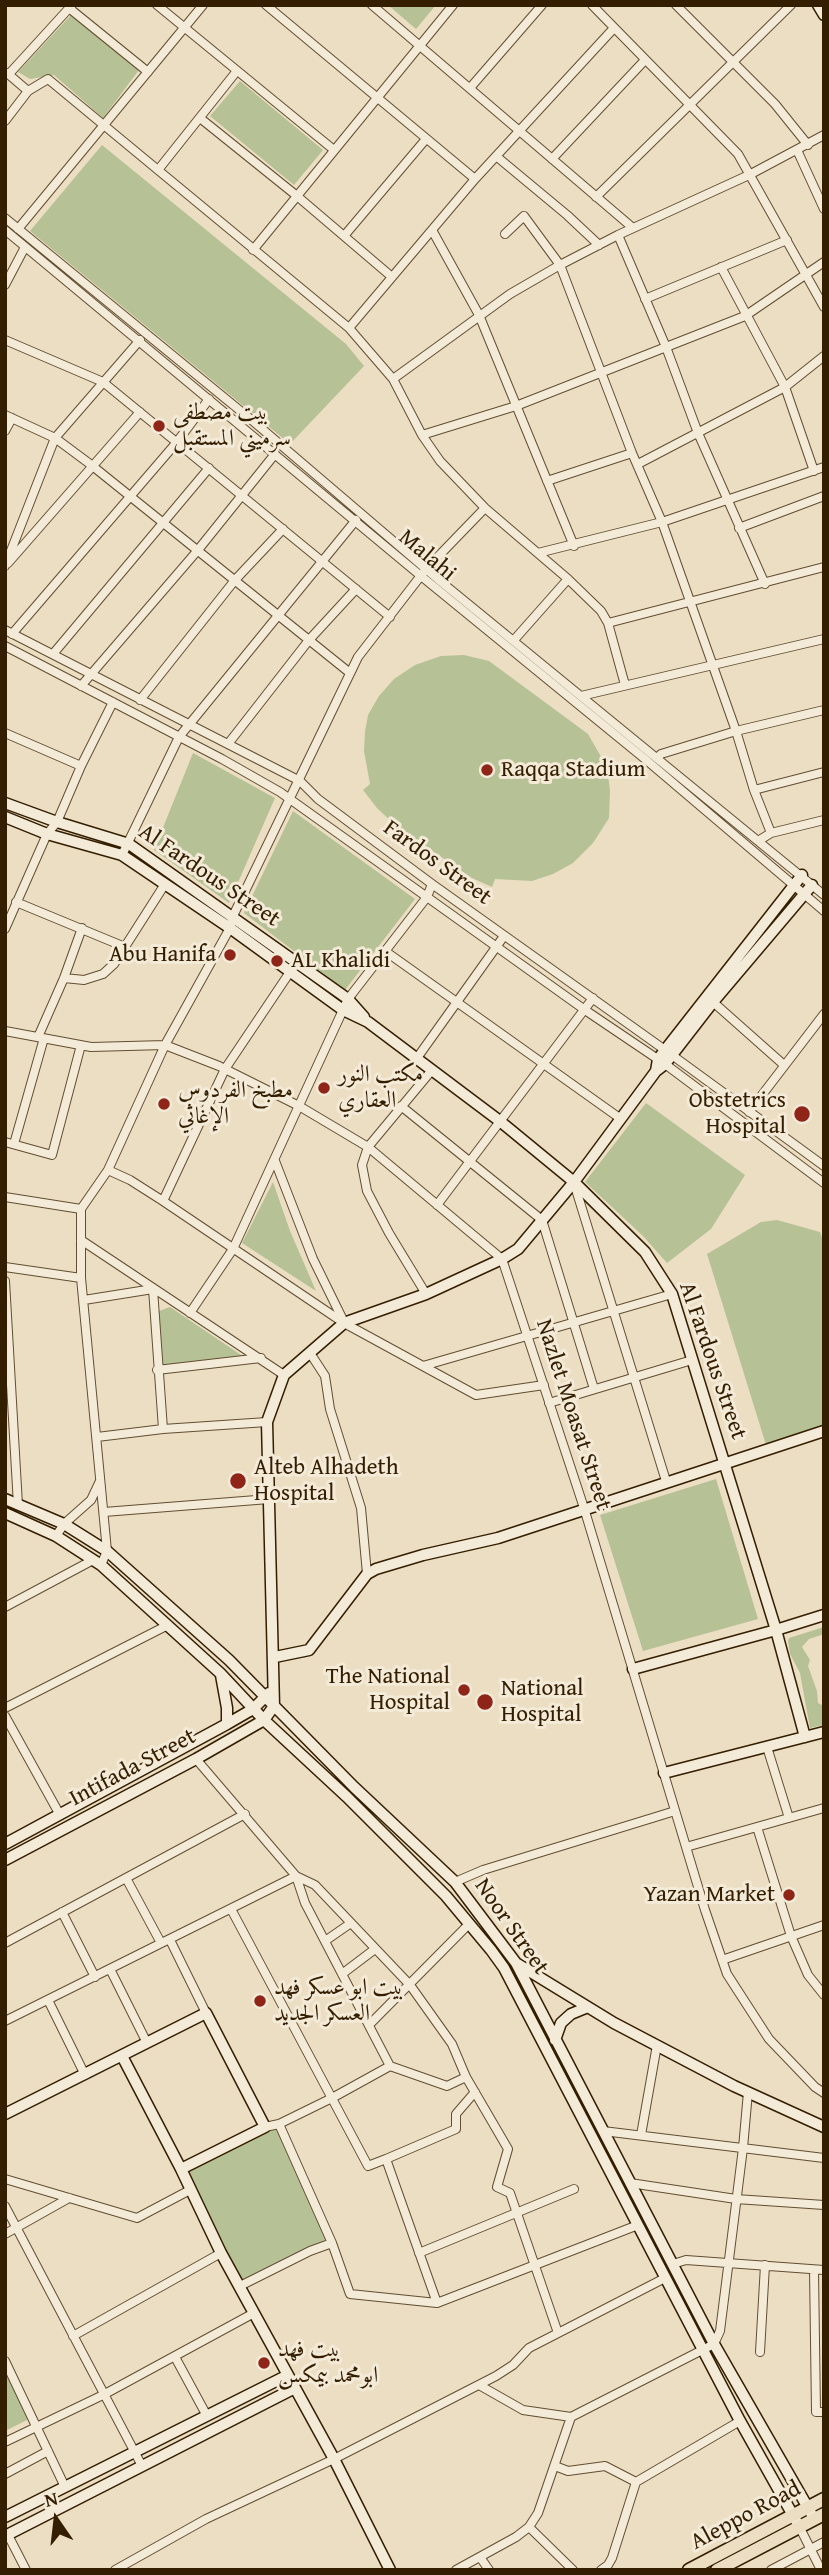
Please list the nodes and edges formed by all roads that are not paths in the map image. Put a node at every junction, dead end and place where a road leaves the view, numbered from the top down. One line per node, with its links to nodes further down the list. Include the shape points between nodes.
1 (157, 5): 13 (street)
2 (203, 5): 13 (street)
3 (266, 5): 23 (street)
4 (372, 5): 15 (street)
5 (453, 5): 15 (street)
6 (542, 5): 21 (street)
7 (592, 5): 14 (street)
8 (676, 5): 17 (street)
9 (791, 5): 17 (street)
10 (818, 5): 12 (main road)
11 (70, 7): 18 (street); 20 (street)
12 (824, 15)
13 (184, 28): 18 (street); 19 (street)
14 (614, 28): 16 (street); 28 (street)
15 (420, 47): 21 (street); 23 (street)
16 (645, 60): 24 (street); 35 (street)
17 (733, 63): 24 (street); 31 (street)
18 (148, 72): 27 (street)
19 (236, 72): 25 (street); 32 (street)
20 (7, 73): 22 (street)
21 (470, 88): 28 (street)
22 (28, 91): 26 (street); 27 (street, via 48,79)
23 (378, 98): 30 (street); 32 (street)
24 (690, 105): 37 (street, via 738,154); 40 (street)
25 (200, 118): 36 (street); 39 (street)
26 (5, 121)
27 (103, 125): 36 (street); 44 (street)
28 (520, 130): 34 (street); 35 (street)
29 (824, 135): 31 (street)
30 (426, 139): 38 (street); 49 (street)
31 (808, 145): 33 (street)
32 (334, 150): 39 (street)
33 (797, 150): 37 (street); 41 (street)
34 (496, 156): 38 (street); 51 (street)
35 (552, 159): 40 (street)
36 (158, 170): 53 (street)
37 (749, 175): 43 (street); 50 (street)
38 (475, 179): 46 (street)
39 (297, 196): 49 (street); 53 (street)
40 (596, 197): 43 (street)
41 (824, 209)
42 (5, 218): 44 (street, Malahi)
43 (633, 228): 48 (street)
44 (19, 229): 65 (street, Malahi)
45 (5, 230): 52 (street, Malahi)
46 (432, 230): 58 (street); 62 (street)
47 (505, 233): 55 (street, via 524,216)
48 (618, 234): 51 (street); 60 (street)
49 (344, 236): 58 (street)
50 (787, 240): 56 (street); 57 (street)
51 (599, 245): 55 (street)
52 (25, 247): 59 (street); 67 (street, Malahi)
53 (253, 250): 64 (street)
54 (824, 262): 57 (street)
55 (560, 265): 62 (street); 70 (street)
56 (721, 267): 60 (street); 63 (street)
57 (806, 274): 61 (street); 63 (street)
58 (392, 277): 64 (street)
59 (5, 285)
60 (645, 299): 68 (street)
61 (824, 307)
62 (479, 316): 71 (street); 75 (street)
63 (745, 316): 68 (street); 73 (street)
64 (349, 328): 71 (street)
65 (144, 333): 67 (street); 107 (street, Malahi, via 254,422)
66 (5, 340): 72 (street)
67 (138, 342): 72 (street); 74 (street, Malahi)
68 (666, 347): 70 (street); 79 (street)
69 (823, 360): 73 (street)
70 (601, 372): 75 (street); 83 (street)
71 (393, 379): 80 (street)
72 (103, 382): 76 (street); 81 (street)
73 (785, 387): 79 (street); 89 (street)
74 (209, 399): 82 (street); 84 (street, Malahi)
75 (516, 406): 80 (street); 90 (street)
76 (140, 412): 82 (street); 86 (street)
77 (9, 417): 78 (street); 81 (street)
78 (5, 431)
79 (698, 433): 85 (street); 94 (street)
80 (422, 435): 95 (street)
81 (55, 438): 86 (street); 105 (street)
82 (177, 442): 88 (street); 92 (street)
83 (632, 453): 85 (street); 90 (street)
84 (275, 454): 91 (street); 96 (street, Malahi)
85 (638, 464): 98 (street)
86 (92, 466): 92 (street); 105 (street)
87 (824, 467): 89 (street)
88 (209, 468): 91 (street); 97 (street)
89 (814, 471): 94 (street)
90 (547, 481): 101 (street)
91 (243, 495): 100 (street); 102 (street)
92 (130, 496): 97 (street); 116 (street)
93 (824, 496): 99 (street)
94 (728, 500): 98 (street); 99 (street)
95 (485, 508): 103 (street); 107 (street)
96 (356, 520): 104 (street); 107 (street, Malahi)
97 (164, 522): 102 (street); 121 (street)
98 (662, 522): 101 (street); 112 (street)
99 (739, 528): 110 (street)
100 (283, 529): 104 (street); 109 (street)
101 (574, 546): 103 (street)
102 (198, 550): 109 (street); 124 (street)
103 (538, 553): 108 (street)
104 (321, 560): 111 (street); 113 (street)
105 (5, 566)
106 (824, 567): 110 (street)
107 (424, 573): 114 (street); 119 (street, Malahi); 154 (street, Malahi)
108 (568, 579): 115 (street); 119 (street)
109 (235, 580): 113 (street); 128 (street)
110 (765, 584): 112 (street)
111 (356, 589): 114 (street); 118 (street)
112 (691, 601): 115 (street); 122 (street)
113 (278, 615): 118 (street); 131 (street)
114 (390, 617): 123 (street)
115 (608, 623): 125 (street)
116 (9, 632): 121 (street, Fardos Street)
117 (824, 639): 122 (street)
118 (309, 640): 123 (street); 135 (street)
119 (513, 640): 127 (street, Malahi)
120 (5, 646): 126 (street, Fardos Street)
121 (53, 654): 124 (street, Fardos Street)
122 (712, 665): 125 (street); 132 (street)
123 (350, 673): 139 (street)
124 (92, 674): 126 (street); 128 (street, Fardos Street)
125 (625, 685): 127 (street)
126 (81, 686): 129 (street, Fardos Street)
127 (581, 696): 136 (street, Malahi)
128 (140, 700): 131 (street, Fardos Street)
129 (113, 702): 134 (street, Fardos Street); 137 (street)
130 (824, 710): 132 (street)
131 (188, 723): 134 (street); 135 (street, Fardos Street)
132 (736, 731): 136 (street); 140 (street)
133 (5, 733): 137 (street)
134 (179, 737): 141 (street, Fardos Street); 149 (street)
135 (228, 744): 139 (street, Fardos Street)
136 (657, 758): 148 (street, Malahi)
137 (81, 766): 145 (street)
138 (824, 772): 140 (street)
139 (300, 781): 141 (street); 153 (street, Fardos Street)
140 (754, 790): 146 (street)
141 (289, 798): 158 (street, Fardos Street); 161 (street)
142 (5, 803): 145 (main road, Al Fardous Street)
143 (5, 817): 147 (main road, Al Fardous Street)
144 (824, 820): 146 (street)
145 (57, 822): 147 (street); 149 (main road, Al Fardous Street)
146 (771, 833): 148 (street)
147 (47, 834): 150 (main road, Al Fardous Street); 159 (street)
148 (758, 841): 151 (street, Malahi)
149 (129, 844): 150 (street); 161 (main road, Al Fardous Street)
150 (122, 855): 152 (main road, Al Fardous Street)
151 (802, 875): 154 (main road); 155 (street, Malahi)
152 (166, 884): 163 (main road, Al Fardous Street); 166 (street)
153 (432, 884): 158 (street); 165 (street, Fardos Street)
154 (792, 885): 157 (street, Malahi); 183 (main road)
155 (812, 885): 156 (street, Malahi); 157 (main road)
156 (823, 893)
157 (803, 895): 160 (street, Malahi); 174 (main road)
158 (427, 897): 167 (street, Fardos Street); 168 (street)
159 (16, 902): 162 (street); 164 (street)
160 (824, 911)
161 (233, 916): 163 (street); 172 (main road, Al Fardous Street)
162 (82, 928): 166 (street); 170 (street)
163 (230, 928): 169 (main road, Al Fardous Street); 182 (street)
164 (5, 929)
165 (504, 936): 167 (street); 171 (street, Fardos Street)
166 (125, 947): 170 (street, via 103,974 84,980)
167 (498, 948): 173 (street); 176 (street, Fardos Street)
168 (385, 951): 172 (street); 173 (street)
169 (290, 972): 175 (main road, Al Fardous Street); 187 (street)
170 (64, 978): 180 (street)
171 (593, 998): 176 (street); 183 (street, Fardos Street)
172 (348, 999): 175 (street); 178 (main road, Al Fardous Street)
173 (458, 1002): 184 (street); 185 (street)
174 (713, 1002): 183 (main road); 186 (street)
175 (343, 1010): 178 (main road, Al Fardous Street); 189 (street)
176 (585, 1010): 183 (street, Fardos Street); 185 (street)
177 (824, 1014): 186 (street)
178 (368, 1022): 184 (main road, Al Fardous Street)
179 (5, 1031): 180 (street)
180 (41, 1038): 181 (street); 194 (street)
181 (80, 1045): 182 (street); 194 (street, via 52,1155)
182 (166, 1045): 187 (street); 199 (street)
183 (665, 1057): 191 (street, Fardos Street); 192 (main road); 201 (street, Fardos Street)
184 (416, 1058): 188 (main road, Al Fardous Street)
185 (545, 1063): 192 (street); 193 (street)
186 (784, 1065): 191 (street)
187 (225, 1069): 189 (street); 203 (street)
188 (432, 1070): 190 (street); 193 (main road, Al Fardous Street)
189 (299, 1106): 195 (street); 196 (street)
190 (401, 1106): 195 (street); 197 (street)
191 (749, 1112): 198 (street, Fardos Street)
192 (621, 1119): 200 (main road)
193 (501, 1122): 197 (street); 200 (main road, Al Fardous Street)
194 (10, 1143)
195 (368, 1147): 204 (street); 214 (street, via 362,1165 367,1191)
196 (275, 1161): 208 (street); 219 (street)
197 (471, 1162): 204 (street); 206 (street)
198 (824, 1166)
199 (108, 1170): 203 (street); 205 (street)
200 (574, 1182): 206 (main road); 215 (main road, Al Fardous Street, via 645,1252); 217 (street)
201 (824, 1183)
202 (5, 1197): 205 (street)
203 (163, 1201): 208 (street)
204 (437, 1205): 209 (street)
205 (81, 1209): 207 (street)
206 (542, 1220): 209 (main road, via 518,1249); 220 (street)
207 (81, 1240): 211 (street); 213 (street)
208 (233, 1249): 218 (street); 219 (street)
209 (502, 1259): 214 (main road); 222 (street, Nazlet Moasat Street)
210 (5, 1267): 211 (street)
211 (81, 1278): 216 (street)
212 (5, 1281): 221 (street)
213 (153, 1289): 216 (street); 218 (street); 227 (street)
214 (426, 1294): 219 (main road)
215 (672, 1294): 217 (street); 225 (main road, Al Fardous Street)
216 (84, 1300): 237 (street)
217 (614, 1311): 220 (street); 229 (street)
218 (190, 1313): 224 (street)
219 (344, 1323): 223 (main road); 226 (street)
220 (572, 1323): 222 (street); 231 (street)
221 (7, 1325): 232 (street)
222 (527, 1336): 226 (street); 230 (street, Nazlet Moasat Street)
223 (310, 1353): 228 (main road); 251 (street, via 325,1376 330,1409 360,1508)
224 (261, 1358): 227 (street); 228 (street)
225 (692, 1360): 229 (street); 238 (main road, Al Fardous Street)
226 (423, 1366): 230 (street, via 476,1395)
227 (157, 1370): 235 (street)
228 (284, 1375): 234 (main road)
229 (635, 1376): 231 (street); 240 (street)
230 (544, 1385): 233 (street, Nazlet Moasat Street)
231 (594, 1389): 233 (street)
232 (9, 1403): 243 (street)
233 (549, 1403): 244 (street, Nazlet Moasat Street)
234 (267, 1422): 235 (street); 242 (main road)
235 (163, 1429): 237 (street)
236 (824, 1431): 238 (main road)
237 (97, 1437): 239 (street)
238 (724, 1463): 240 (main road); 255 (main road, Al Fardous Street)
239 (102, 1478): 245 (street); 247 (street, via 91,1500)
240 (666, 1481): 244 (main road)
241 (5, 1499): 243 (main road, Noor Street)
242 (269, 1499): 245 (street); 256 (main road)
243 (18, 1504): 247 (main road, Noor Street)
244 (584, 1508): 251 (main road, via 498,1538); 257 (street, Nazlet Moasat Street)
245 (104, 1512): 249 (street)
246 (5, 1514): 248 (main road, Noor Street)
247 (64, 1524): 248 (street); 249 (main road, Noor Street)
248 (56, 1536): 250 (main road, Noor Street)
249 (107, 1551): 250 (street); 260 (main road, Noor Street)
250 (97, 1562): 252 (street); 254 (main road, Noor Street)
251 (367, 1574): 256 (main road, via 309,1650)
252 (5, 1607)
253 (824, 1615): 255 (main road)
254 (168, 1625): 258 (main road, Noor Street); 262 (street)
255 (776, 1630): 257 (main road); 268 (main road, Al Fardous Street)
256 (275, 1657): 259 (main road)
257 (633, 1669): 271 (street, Nazlet Moasat Street)
258 (220, 1673): 263 (main road, Noor Street); 266 (main road)
259 (274, 1688): 260 (main road, Intifada Street); 261 (main road)
260 (264, 1697): 261 (main road, Noor Street); 263 (main road, Intifada Street)
261 (274, 1706): 265 (main road, Intifada Street); 283 (main road, Noor Street)
262 (5, 1708)
263 (253, 1709): 265 (main road, Noor Street); 266 (main road, Intifada Street)
264 (5, 1716): 275 (street)
265 (264, 1720): 270 (main road, Intifada Street); 287 (main road, Noor Street, via 347,1797)
266 (227, 1724): 275 (main road, Intifada Street)
267 (824, 1732): 268 (main road)
268 (805, 1737): 269 (main road)
269 (767, 1747): 271 (main road); 276 (street)
270 (196, 1759): 274 (street); 280 (main road, Intifada Street)
271 (664, 1773): 273 (street, Nazlet Moasat Street)
272 (824, 1808): 276 (street)
273 (675, 1811): 279 (street, Nazlet Moasat Street); 283 (street)
274 (245, 1814): 281 (street); 282 (street)
275 (60, 1815): 278 (main road, Intifada Street)
276 (789, 1818): 277 (street)
277 (757, 1827): 279 (street); 289 (street)
278 (5, 1844)
279 (686, 1847): 297 (street, Nazlet Moasat Street)
280 (5, 1860)
281 (296, 1876): 284 (street); 286 (street, via 315,1885); 291 (street)
282 (126, 1878): 285 (street); 294 (street)
283 (455, 1882): 292 (main road, Noor Street)
284 (230, 1909): 290 (street); 320 (street)
285 (62, 1912): 293 (street); 302 (street)
286 (351, 1923): 291 (street); 295 (street)
287 (469, 1924): 296 (main road, Noor Street); 303 (street)
288 (824, 1925): 289 (street)
289 (790, 1936): 297 (street); 304 (street, via 808,1975)
290 (170, 1940): 294 (street); 307 (street)
291 (325, 1941): 301 (street)
292 (502, 1942): 296 (main road); 298 (main road, Noor Street)
293 (5, 1943)
294 (161, 1944): 300 (street)
295 (375, 1949): 301 (street); 303 (street)
296 (491, 1950): 299 (main road, Noor Street)
297 (722, 1960): 319 (street, Nazlet Moasat Street, via 769,2039)
298 (516, 1963): 299 (main road); 306 (main road); 310 (main road, Noor Street)
299 (504, 1968): 340 (main road, Noor Street)
300 (110, 1969): 302 (street); 311 (street)
301 (342, 1974): 309 (street)
302 (95, 1977): 305 (street)
303 (410, 1985): 309 (street); 316 (street, via 452,2044)
304 (824, 1995)
305 (48, 2000): 308 (street); 315 (street)
306 (588, 2007): 310 (main road, via 561,2023); 312 (main road)
307 (206, 2013): 311 (main road); 323 (main road)
308 (5, 2021)
309 (369, 2025): 314 (street)
310 (555, 2040): 325 (main road, Noor Street)
311 (147, 2043): 313 (main road)
312 (657, 2045): 318 (main road); 326 (street)
313 (122, 2056): 315 (main road); 330 (main road)
314 (390, 2066): 316 (street, via 447,2086); 320 (street)
315 (85, 2075): 321 (main road)
316 (466, 2077): 317 (street)
317 (475, 2092): 329 (street, via 456,2114 456,2129); 339 (street, via 508,2149 497,2187 510,2193)
318 (748, 2092): 324 (main road); 327 (street)
319 (824, 2092)
320 (332, 2098): 322 (street); 329 (street, via 368,2166)
321 (5, 2114)
322 (279, 2124): 323 (street); 343 (street)
323 (265, 2127): 330 (main road)
324 (824, 2127)
325 (603, 2131): 326 (street); 332 (main road, Noor Street)
326 (641, 2135): 327 (street)
327 (743, 2148): 328 (street); 336 (street)
328 (824, 2158)
329 (386, 2159): 345 (street)
330 (181, 2169): 334 (main road)
331 (5, 2179): 335 (street)
332 (630, 2183): 336 (street); 347 (main road, Noor Street)
333 (574, 2189): 339 (street)
334 (190, 2190): 335 (street, via 137,2218); 344 (main road)
335 (69, 2198): 341 (street)
336 (736, 2199): 337 (street); 346 (street)
337 (824, 2205)
338 (5, 2206): 341 (street)
339 (517, 2213): 345 (street); 348 (street)
340 (638, 2225): 348 (street); 351 (main road, Noor Street)
341 (16, 2227): 342 (street); 356 (street)
342 (5, 2234)
343 (332, 2243): 352 (street); 353 (street, via 350,2294)
344 (221, 2253): 352 (main road); 356 (street)
345 (419, 2253): 353 (street)
346 (727, 2262): 347 (street, via 686,2260); 349 (street); 358 (street, via 720,2332)
347 (673, 2264): 358 (main road, Noor Street)
348 (535, 2265): 353 (street); 355 (street)
349 (765, 2265): 350 (street); 359 (street)
350 (819, 2270): 357 (street)
351 (665, 2278): 355 (street); 358 (main road, Noor Street)
352 (240, 2286): 354 (main road)
353 (437, 2303)
354 (254, 2313): 360 (street); 362 (main road)
355 (558, 2333): 363 (street)
356 (73, 2336): 365 (street)
357 (820, 2336): 366 (street, via 816,2412)
358 (709, 2347): 368 (street); 369 (main road, Noor Street); 381 (main road, Noor Street)
359 (760, 2352)
360 (175, 2357): 365 (street); 367 (street)
361 (5, 2361): 370 (street)
362 (288, 2375): 364 (main road); 367 (main road)
363 (479, 2385): 368 (street, via 523,2410); 374 (street)
364 (295, 2388): 374 (main road); 375 (main road)
365 (103, 2395): 370 (street); 373 (street)
366 (824, 2412)
367 (207, 2416): 373 (main road)
368 (571, 2417): 376 (street)
369 (740, 2421): 378 (street); 383 (main road, Noor Street)
370 (36, 2426): 371 (street); 372 (street)
371 (5, 2442)
372 (48, 2451): 377 (street); 379 (street)
373 (134, 2452): 375 (street); 379 (main road)
374 (334, 2459): 390 (street, via 206,2519); 391 (main road)
375 (142, 2466): 385 (main road)
376 (555, 2466): 378 (street, via 569,2471 605,2466); 384 (street)
377 (5, 2474)
378 (636, 2482): 395 (street, via 612,2558)
379 (65, 2487): 382 (main road)
380 (824, 2499): 381 (main road, Aleppo Road)
381 (815, 2513): 383 (main road, Aleppo Road)
382 (5, 2516)
383 (796, 2521): 387 (street); 396 (main road, Aleppo Road); 397 (main road, Aleppo Road)
384 (529, 2527): 388 (street); 394 (street)
385 (7, 2535): 389 (street)
386 (824, 2542): 387 (street)
387 (810, 2548): 398 (street); 399 (street)
388 (480, 2557): 392 (street); 393 (street)
389 (26, 2570)
390 (115, 2570)
391 (390, 2570)
392 (456, 2570)
393 (489, 2570)
394 (573, 2570)
395 (601, 2570)
396 (689, 2570)
397 (717, 2570)
398 (771, 2570)
399 (821, 2570)

